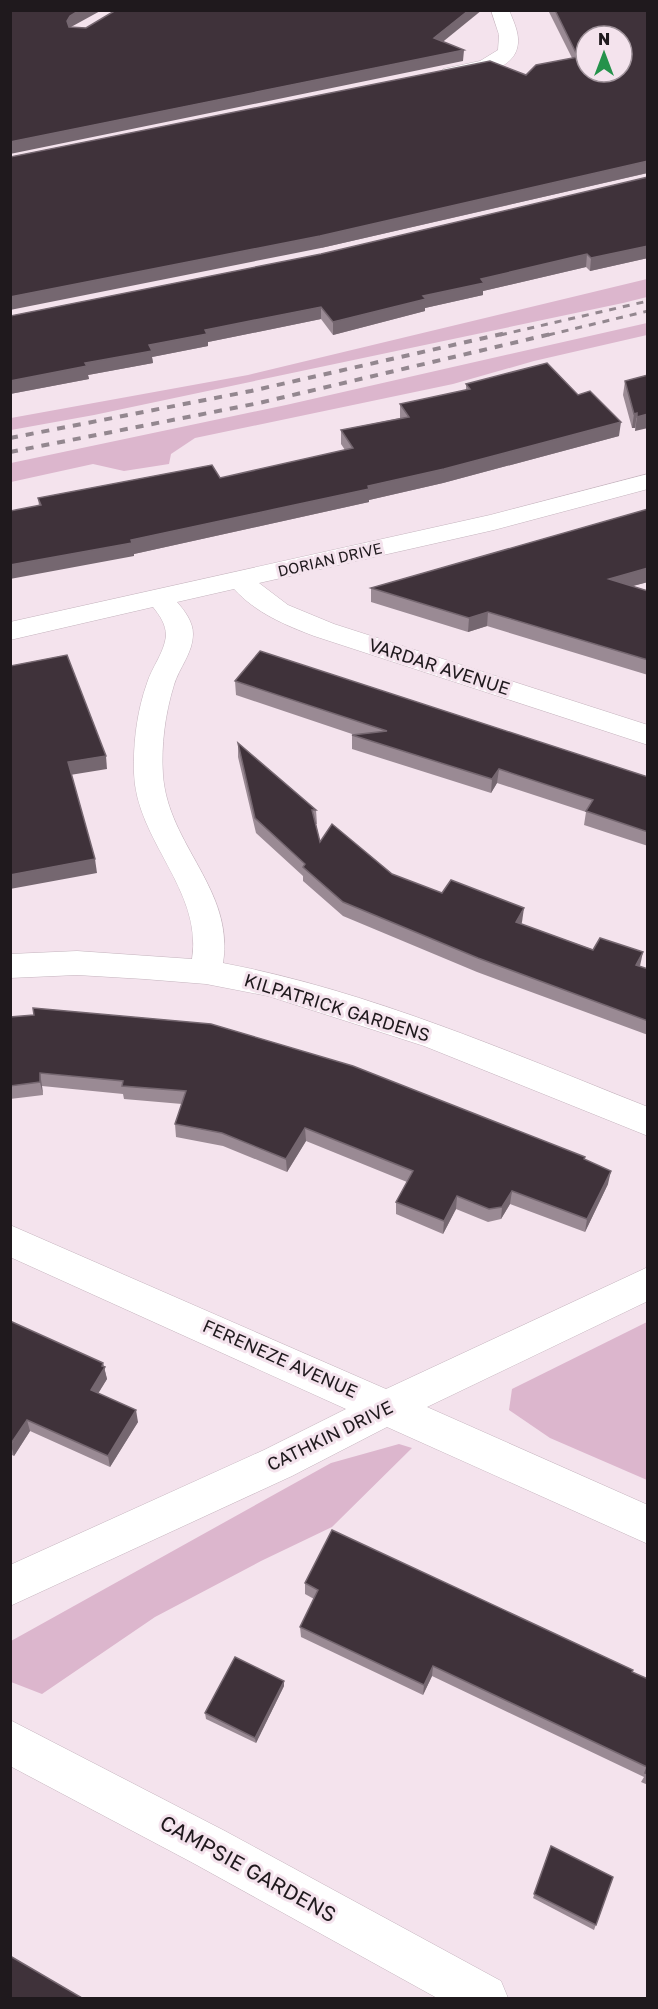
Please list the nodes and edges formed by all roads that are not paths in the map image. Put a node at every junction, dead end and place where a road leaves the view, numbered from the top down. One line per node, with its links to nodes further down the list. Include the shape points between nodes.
1 (500, 10): 2 (street, via 509,42 507,53 498,61)
2 (436, 76)
3 (648, 481): 4 (street, DORIAN DRIVE, via 494,522)
4 (241, 580): 5 (street, DORIAN DRIVE); 7 (street, VARDAR AVENUE, via 264,603 314,627)
5 (160, 598): 6 (street, DORIAN DRIVE); 9 (street, via 180,630 153,716 149,783 154,813 203,909 210,941)
6 (10, 631)
7 (648, 735)
8 (10, 966): 9 (street, KILPATRICK GARDENS, via 77,963)
9 (206, 972): 10 (street, KILPATRICK GARDENS, via 268,984 435,1036)
10 (648, 1122)
11 (10, 1239): 13 (street, FERENEZE AVENUE)
12 (648, 1283): 13 (street, CATHKIN DRIVE)
13 (388, 1407): 14 (street, FERENEZE AVENUE); 15 (street, CATHKIN DRIVE, via 278,1463)
14 (648, 1525)
15 (10, 1586)
16 (10, 1742): 17 (street, CAMPSIE GARDENS)
17 (484, 1998)

